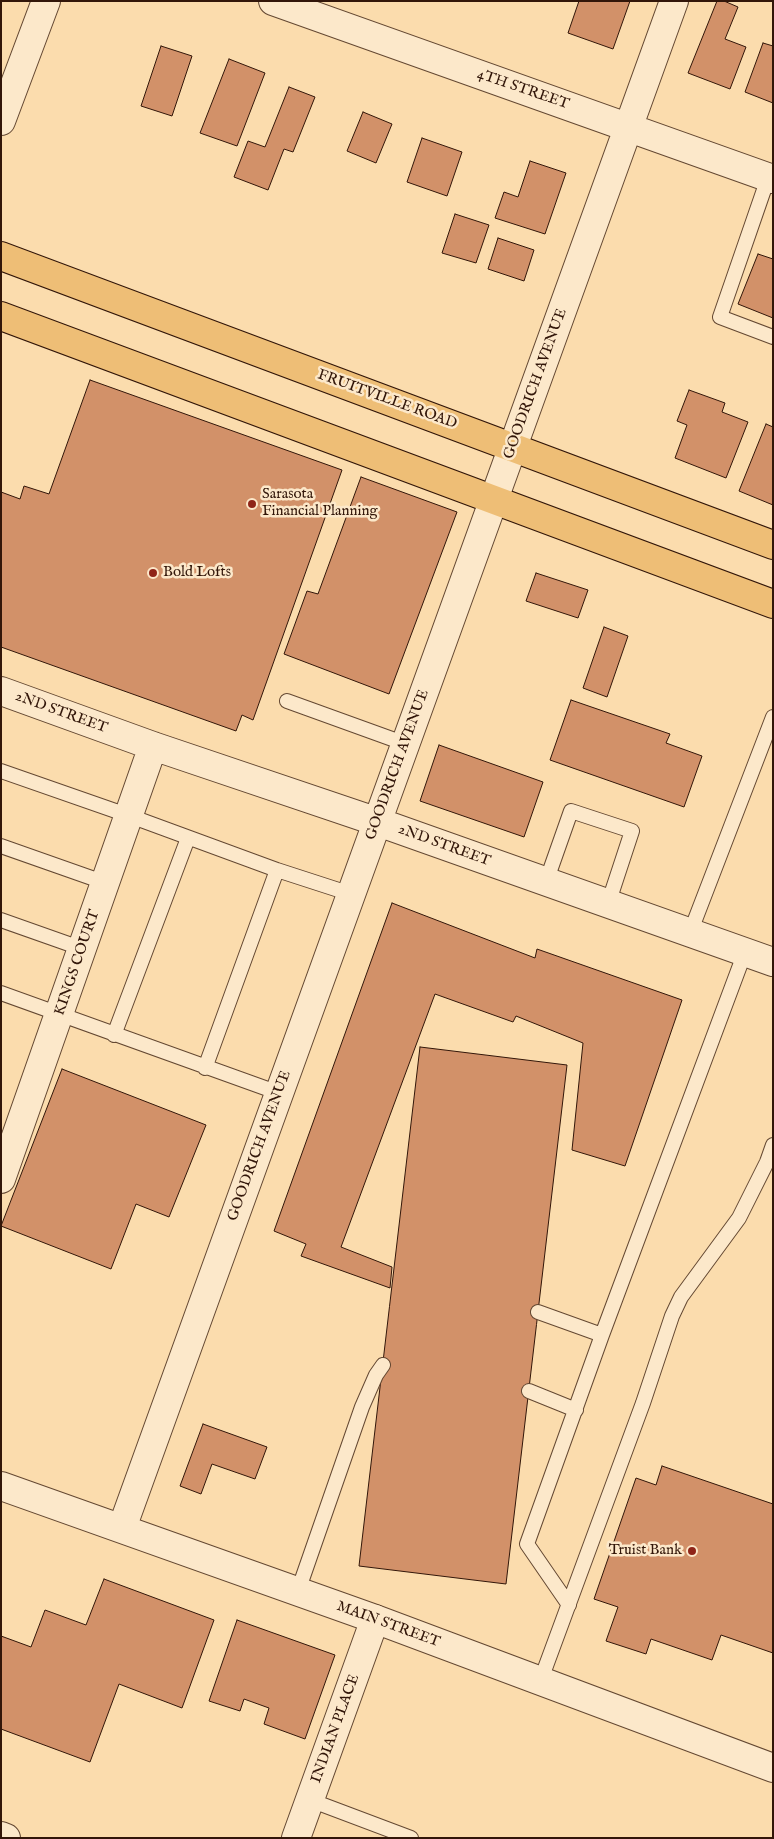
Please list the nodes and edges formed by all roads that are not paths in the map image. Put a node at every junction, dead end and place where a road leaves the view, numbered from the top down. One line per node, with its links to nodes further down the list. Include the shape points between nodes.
1 (46, 1): 4 (street)
2 (273, 1): 5 (street, 4TH STREET)
3 (674, 1): 5 (street, GOODRICH AVENUE)
4 (1, 121)
5 (628, 127): 6 (street, 4TH STREET); 10 (street, GOODRICH AVENUE)
6 (770, 179): 9 (lane, via 720,316)
7 (1, 256): 10 (main road, FRUITVILLE ROAD)
8 (1, 316): 11 (main road)
9 (773, 337)
10 (513, 448): 11 (street, GOODRICH AVENUE); 12 (main road, FRUITVILLE ROAD)
11 (494, 499): 13 (main road); 17 (street, GOODRICH AVENUE)
12 (773, 545)
13 (773, 604)
14 (1, 691): 18 (street, 2ND STREET)
15 (287, 701): 17 (lane)
16 (773, 717): 30 (lane)
17 (406, 744): 21 (street, GOODRICH AVENUE)
18 (153, 746): 20 (street, KINGS COURT); 21 (street, 2ND STREET)
19 (1, 771): 20 (lane)
20 (130, 816): 22 (lane); 26 (street, KINGS COURT)
21 (378, 822): 25 (street, 2ND STREET); 27 (street, GOODRICH AVENUE)
22 (188, 838): 24 (lane); 36 (lane)
23 (1, 846): 26 (lane)
24 (277, 870): 27 (lane); 37 (lane)
25 (546, 882): 28 (street, 2ND STREET); 28 (lane, via 571,811 632,831)
26 (106, 883): 31 (street, KINGS COURT)
27 (351, 894): 38 (street, GOODRICH AVENUE)
28 (608, 904): 30 (street, 2ND STREET)
29 (1, 920): 31 (lane)
30 (690, 933): 32 (street, 2ND STREET)
31 (83, 949): 35 (street, KINGS COURT)
32 (745, 952): 33 (street, 2ND STREET); 42 (lane)
33 (773, 962)
34 (1, 993): 35 (lane)
35 (60, 1015): 36 (lane); 40 (street, KINGS COURT)
36 (114, 1035): 37 (lane)
37 (205, 1068): 38 (lane)
38 (279, 1094): 47 (street, GOODRICH AVENUE)
39 (773, 1145): 49 (lane, via 739,1218 681,1297 672,1316)
40 (1, 1179)
41 (538, 1312): 42 (lane)
42 (602, 1335): 45 (lane)
43 (383, 1365): 48 (lane, via 362,1407)
44 (528, 1391): 45 (lane)
45 (576, 1410): 49 (lane, via 527,1544)
46 (1, 1486): 47 (street, MAIN STREET)
47 (122, 1528): 48 (street, MAIN STREET)
48 (298, 1591): 50 (street, MAIN STREET)
49 (568, 1605): 51 (lane)
50 (375, 1619): 51 (street, MAIN STREET); 53 (street, INDIAN PLACE)
51 (540, 1682): 52 (street, MAIN STREET)
52 (773, 1768)
53 (310, 1800): 56 (street, INDIAN PLACE); 57 (lane)
54 (1, 1836): 55 (street)
55 (6, 1838)
56 (296, 1838)
57 (411, 1838)

